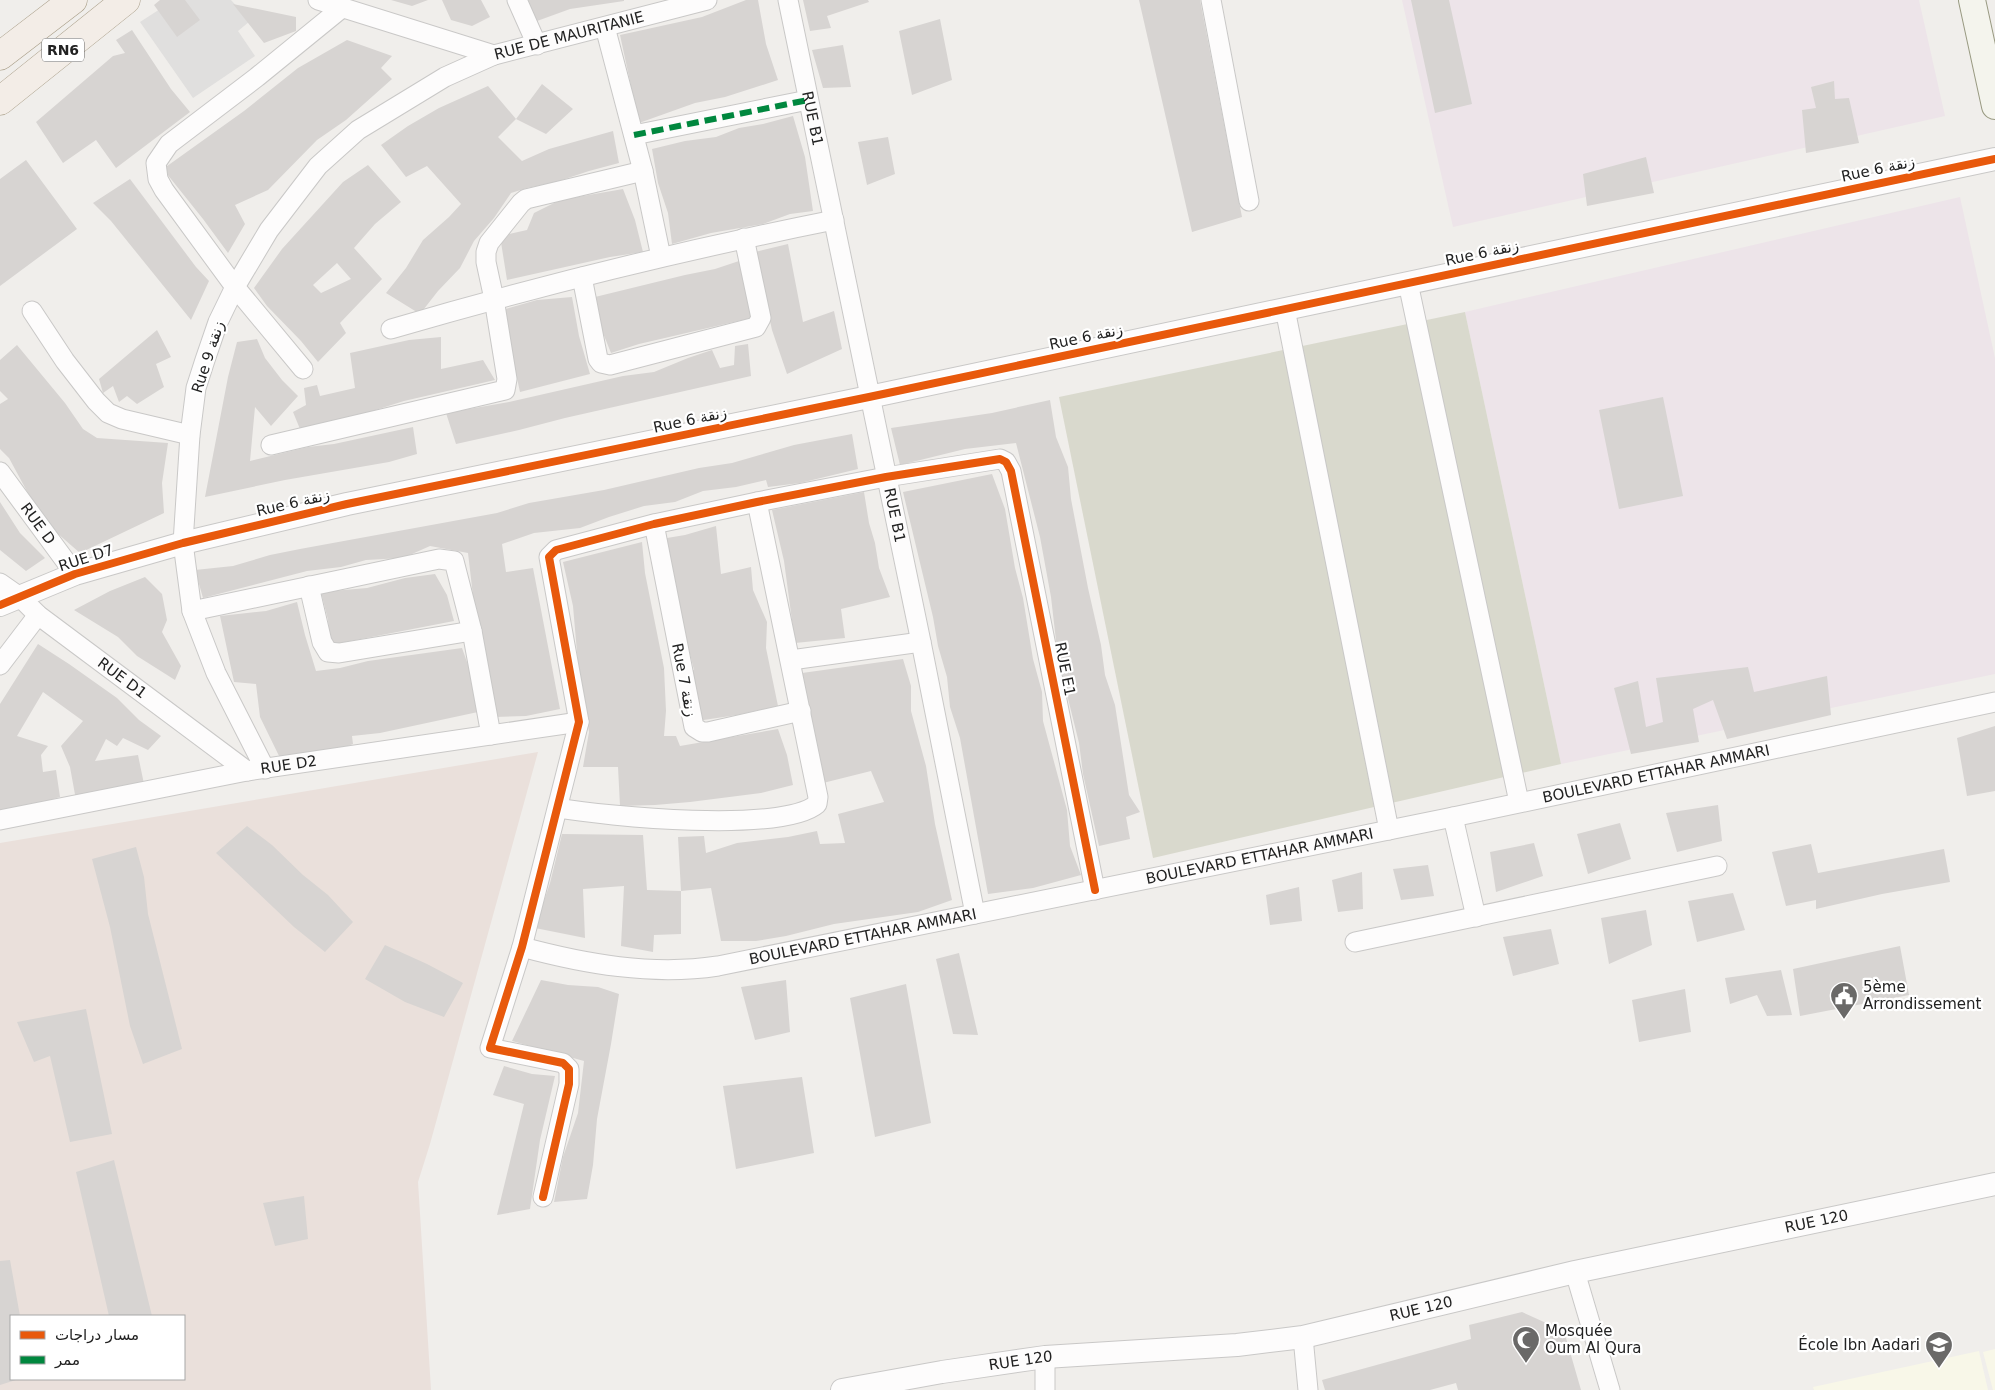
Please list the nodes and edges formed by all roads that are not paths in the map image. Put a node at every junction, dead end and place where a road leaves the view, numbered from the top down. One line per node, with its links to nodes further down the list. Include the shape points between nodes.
1 (72, 0): 13 (main road, RN6)
2 (126, 0): 15 (main road, RN6)
3 (318, 0): 9 (street, RUE DE MAURITANIE)
4 (517, 0): 11 (street)
5 (707, 0): 10 (street, RUE DE MAURITANIE)
6 (788, 0): 14 (street, RUE B1)
7 (1211, 0): 20 (street)
8 (1972, 0): 16 (main road)
9 (343, 7): 12 (street, RUE DE MAURITANIE); 26 (street, via 169,144 156,163 158,179 164,190)
10 (605, 27): 11 (street, RUE DE MAURITANIE); 17 (street)
11 (537, 45): 12 (street, RUE DE MAURITANIE)
12 (494, 55): 26 (street, Rue 9 زنقة, via 445,77 358,130 318,166 269,230)
13 (0, 56)
14 (808, 100): 17 (street); 21 (street, RUE B1)
15 (0, 101)
16 (1995, 106)
17 (634, 135): 19 (street)
18 (1995, 159): 25 (street, Rue 6 زنقة)
19 (643, 171): 23 (street); 27 (street, via 532,197 521,203 489,243 486,252)
20 (1249, 200)
21 (834, 220): 22 (street); 32 (street, RUE B1)
22 (744, 238): 23 (street); 24 (street, via 761,316 756,327 610,365 598,359)
23 (660, 257): 24 (street)
24 (582, 277): 27 (street)
25 (1408, 283): 28 (street, Rue 6 زنقة); 55 (street)
26 (235, 287): 31 (street); 33 (street, Rue 9 زنقة, via 218,322 196,388)
27 (494, 299): 30 (street); 34 (street, via 507,379 505,390)
28 (1284, 309): 32 (street, Rue 6 زنقة); 59 (street)
29 (32, 311): 33 (street, via 65,361 108,413)
30 (391, 329)
31 (303, 369)
32 (869, 397): 36 (street, RUE B1); 39 (street, Rue 6 زنقة, via 347,504)
33 (190, 435): 39 (street, Rue 9 زنقة)
34 (271, 445)
35 (0, 472): 40 (street, RUE D)
36 (886, 477): 37 (street); 47 (street, RUE B1); 61 (street, RUE E1, via 1000,459 1011,471)
37 (757, 502): 38 (street); 48 (street)
38 (654, 524): 51 (street, Rue 7 زنقة, via 694,726 708,732); 52 (street, via 561,548 550,554)
39 (183, 543): 40 (street, RUE D7); 44 (street, Rue 9 زنقة)
40 (75, 574): 43 (street, RUE D7)
41 (0, 583): 43 (street, RUE D1)
42 (309, 586): 44 (street); 46 (street, via 322,642 328,652 339,653); 46 (street, via 439,559 450,560 456,565)
43 (10, 601): 45 (street, RUE D1)
44 (192, 611): 54 (street, Rue 9 زنقة)
45 (38, 615): 49 (street); 54 (street, RUE D1)
46 (472, 631): 53 (street)
47 (921, 642): 48 (street); 62 (street, RUE B1)
48 (791, 660): 51 (street)
49 (0, 665)
50 (1995, 702): 55 (street, BOULEVARD ETTAHAR AMMARI)
51 (801, 711): 56 (street, via 818,797 817,804 808,809 774,817 704,820 649,819)
52 (579, 722): 53 (street, RUE D2); 56 (street)
53 (491, 735): 54 (street, RUE D2)
54 (256, 770): 58 (street, RUE D2)
55 (1520, 802): 57 (street, BOULEVARD ETTAHAR AMMARI)
56 (558, 808): 65 (street)
57 (1453, 817): 59 (street, BOULEVARD ETTAHAR AMMARI); 63 (street)
58 (0, 820)
59 (1389, 830): 61 (street, BOULEVARD ETTAHAR AMMARI)
60 (1718, 866): 63 (street)
61 (1095, 890): 62 (street, BOULEVARD ETTAHAR AMMARI)
62 (975, 914): 65 (street, BOULEVARD ETTAHAR AMMARI, via 697,969 634,968)
63 (1476, 917): 64 (street)
64 (1355, 942)
65 (522, 947): 67 (street, via 490,1048 563,1063 569,1069 569,1084)
66 (1995, 1184): 68 (street, RUE 120)
67 (543, 1197)
68 (1575, 1272): 69 (street, RUE 120); 74 (street)
69 (1303, 1337): 70 (street, RUE 120, via 1237,1345); 73 (street)
70 (1046, 1357): 71 (street, RUE 120); 72 (street)
71 (842, 1390)
72 (1044, 1390)
73 (1308, 1390)
74 (1610, 1390)

